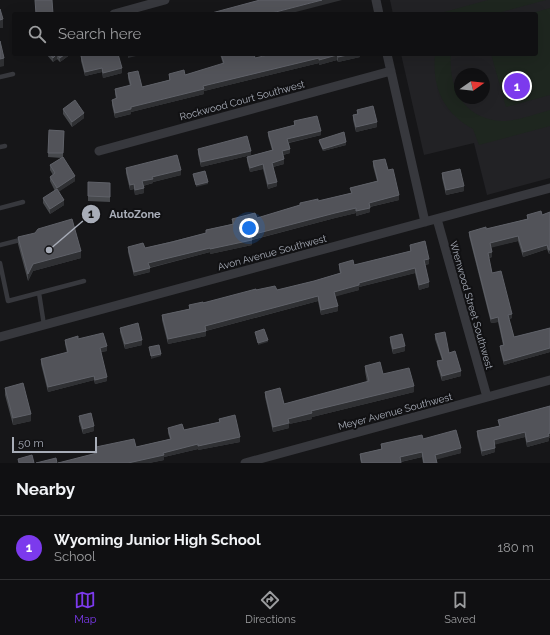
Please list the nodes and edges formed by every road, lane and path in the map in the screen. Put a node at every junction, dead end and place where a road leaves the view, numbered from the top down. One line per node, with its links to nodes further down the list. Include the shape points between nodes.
1 (165, 0): 3 (street)
2 (376, 0): 4 (street)
3 (121, 12)
4 (379, 12)
5 (387, 56): 6 (street)
6 (391, 71): 9 (street, Rockwood Court Southwest); 14 (street)
7 (13, 74): 8 (lane)
8 (0, 77)
9 (99, 151)
10 (550, 188): 13 (street, Avon Avenue Southwest)
11 (23, 202): 12 (lane)
12 (0, 208)
13 (437, 218): 14 (street, Avon Avenue Southwest); 23 (street, Wrenwood Street Southwest)
14 (425, 222): 20 (street, Avon Avenue Southwest)
15 (27, 238): 16 (lane)
16 (0, 245)
17 (0, 263): 19 (lane, via 8,302)
18 (84, 281): 19 (lane)
19 (39, 293): 20 (lane)
20 (44, 325): 21 (street, Avon Avenue Southwest)
21 (0, 336)
22 (550, 380): 23 (street, Meyer Avenue Southwest)
23 (487, 397): 24 (street, Meyer Avenue Southwest)
24 (245, 463)

